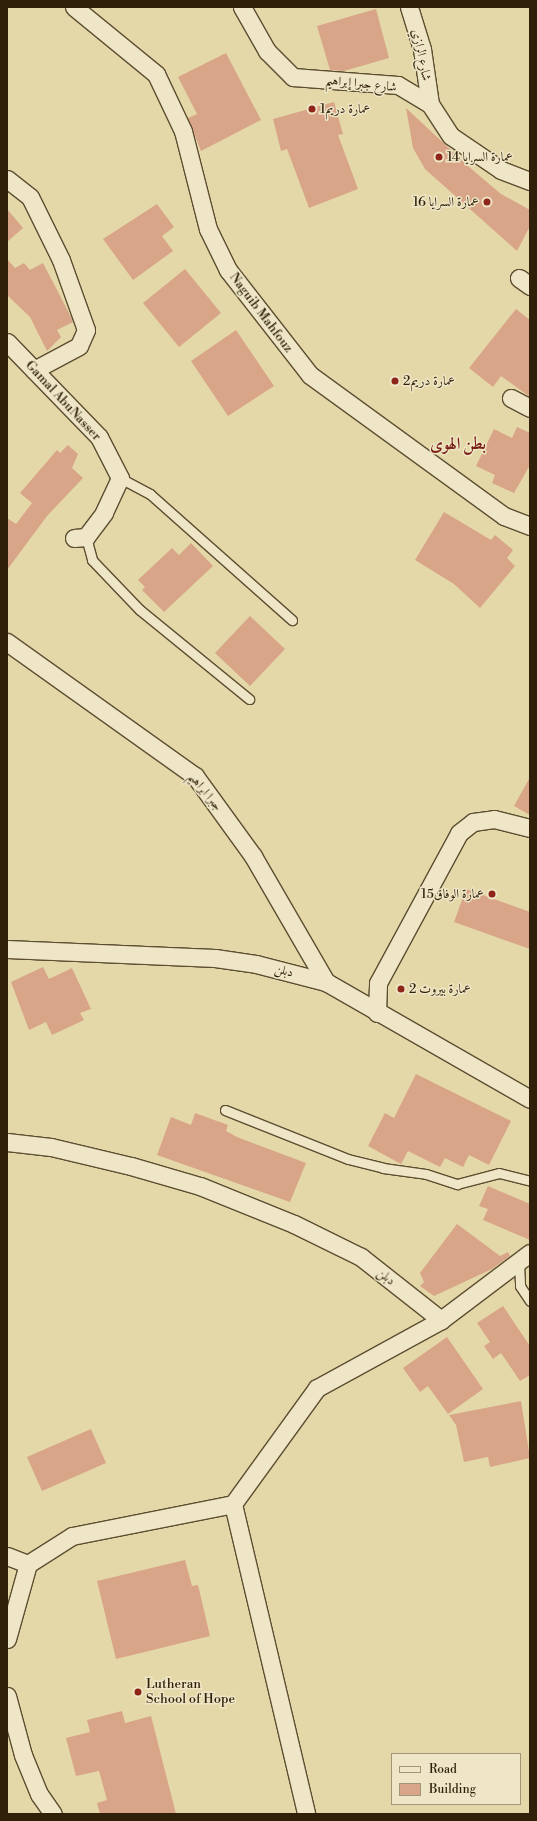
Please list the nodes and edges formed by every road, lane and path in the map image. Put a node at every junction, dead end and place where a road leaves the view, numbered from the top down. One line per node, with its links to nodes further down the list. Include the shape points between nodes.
1 (74, 7): 12 (street, Naguib Mahfouz, via 156,74 183,131 208,229 228,270 310,375 504,516)
2 (242, 7): 4 (street, شارع جبرا إبراهيم, via 267,51 293,77 398,85)
3 (409, 7): 4 (street, شارع الرازي, via 422,49)
4 (430, 104): 6 (street, شارع جبرا إبراهيم, via 451,136 502,170)
5 (7, 179): 8 (street, via 30,196 61,260 86,330 79,346)
6 (530, 182)
7 (7, 342): 8 (street, Gamal AbuNasser)
8 (34, 370): 11 (street, Gamal AbuNasser, via 99,437)
9 (511, 398): 10 (street)
10 (530, 408)
11 (120, 478): 13 (street, via 104,513); 14 (lane, via 150,494)
12 (530, 526)
13 (80, 538): 16 (lane, via 92,560 140,610)
14 (292, 620)
15 (7, 642): 19 (street, جبرا ابراهيم, via 195,776 253,856)
16 (249, 698)
17 (530, 828): 20 (street, via 494,818 473,822 459,833 378,983)
18 (7, 949): 19 (street, دبلن, via 215,958 256,964)
19 (326, 982): 20 (street, دبلن)
20 (377, 1013): 21 (street, دبلن)
21 (530, 1099)
22 (225, 1110): 24 (lane, via 348,1159 383,1168 426,1174 457,1184 499,1173)
23 (7, 1142): 27 (street, دبلن, via 51,1147 131,1166 200,1186 294,1224 361,1257)
24 (530, 1181)
25 (524, 1259): 26 (lane, via 520,1286); 27 (street)
26 (530, 1301)
27 (441, 1320): 28 (street, via 317,1388)
28 (233, 1504): 30 (street, via 72,1536); 34 (street)
29 (7, 1556): 30 (street)
30 (28, 1564): 31 (street)
31 (7, 1639)
32 (7, 1696): 33 (street, via 23,1754 39,1794)
33 (53, 1814)
34 (306, 1814)

